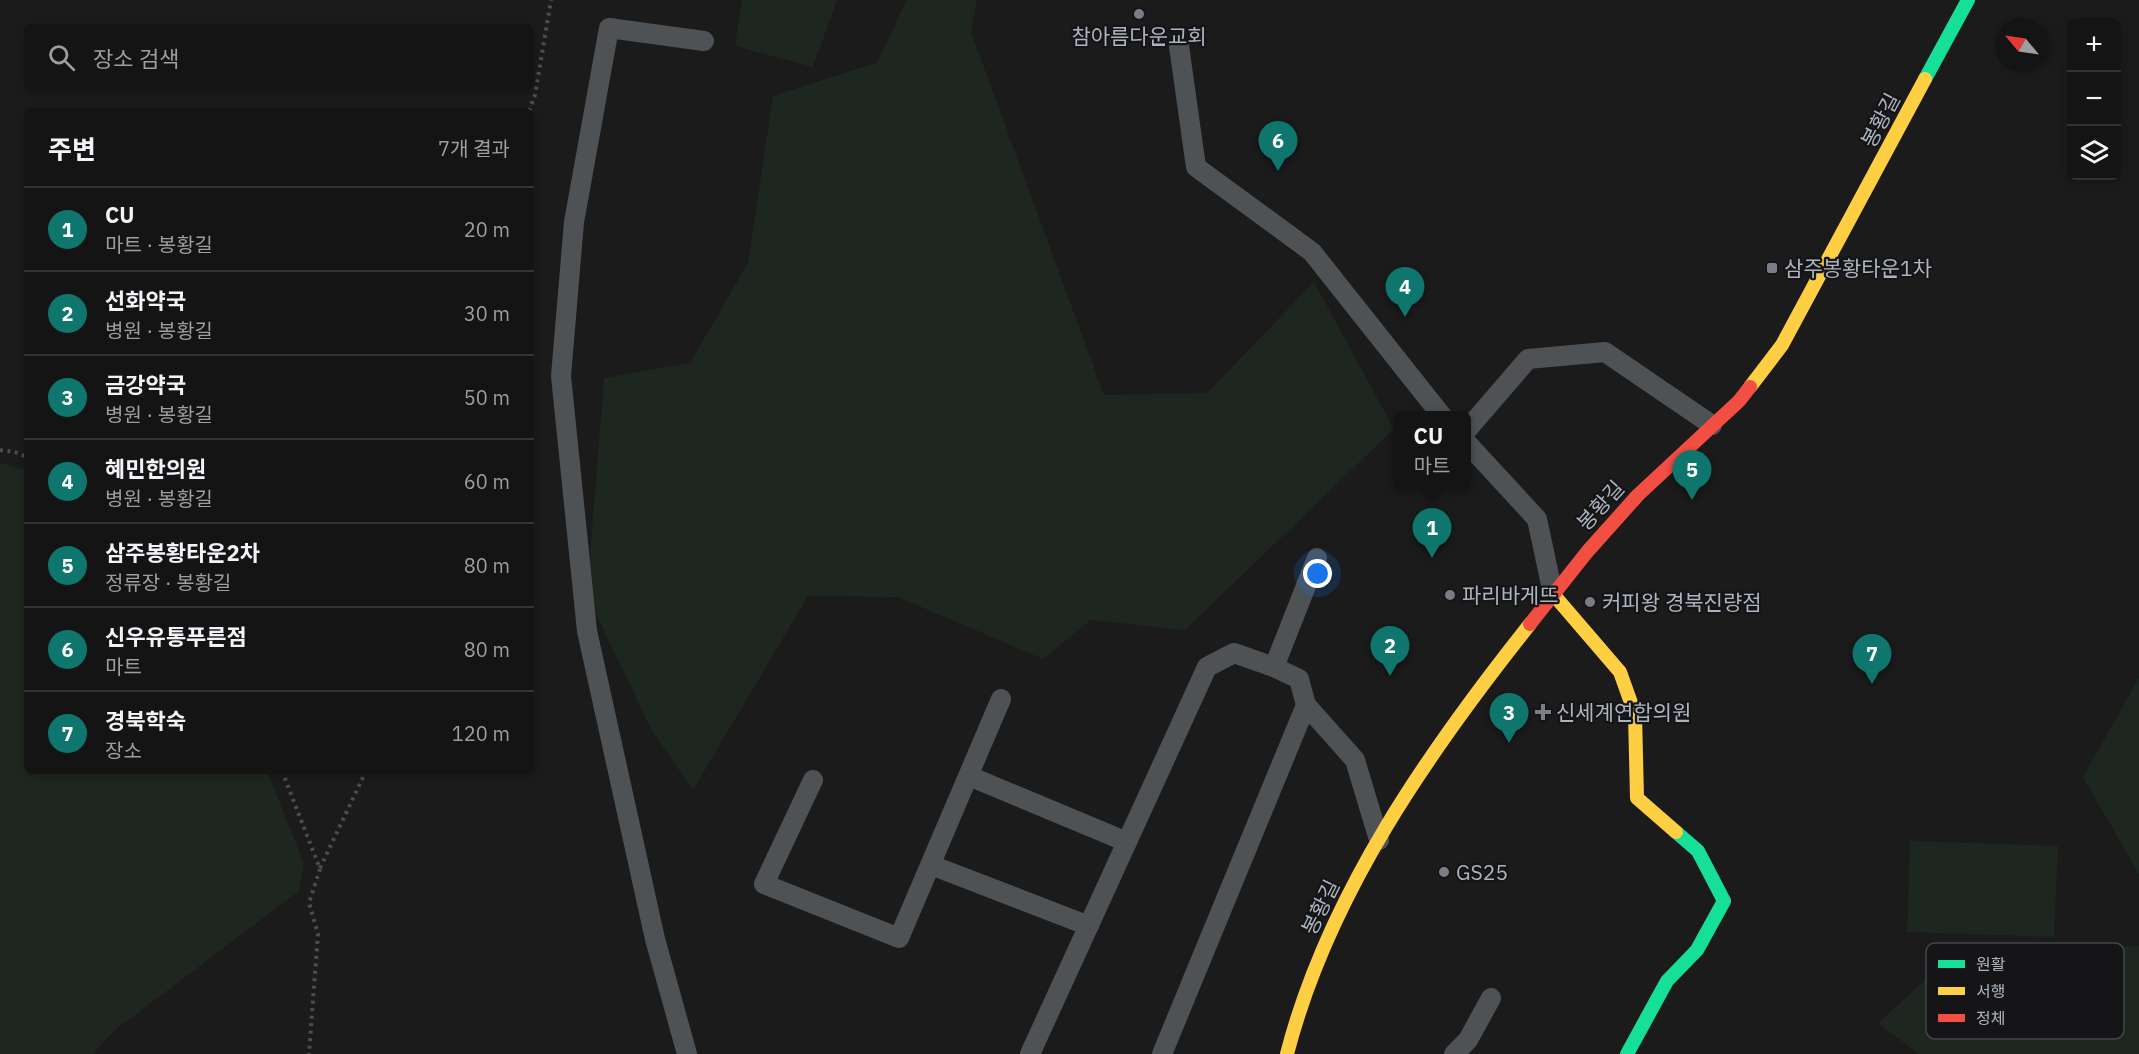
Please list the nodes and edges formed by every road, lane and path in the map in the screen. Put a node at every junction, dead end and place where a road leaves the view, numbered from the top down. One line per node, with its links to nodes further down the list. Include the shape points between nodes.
1 (550, 0): 5 (path)
2 (1968, 0): 7 (street, 봉황길, via 1782,345 1739,401)
3 (704, 41): 28 (lane, via 609,28 574,222 561,376 587,631 655,939)
4 (1179, 46): 6 (lane, via 1196,167 1312,252)
5 (530, 108)
6 (1438, 411)
7 (1712, 425): 8 (lane, via 1605,352 1528,359); 13 (street, 봉황길, via 1638,495)
8 (1471, 426)
9 (1471, 446): 13 (lane, via 1537,519)
10 (0, 450): 11 (path)
11 (24, 456)
12 (1317, 558): 14 (lane)
13 (1553, 594): 21 (street, 봉황길, via 1465,705); 33 (street, via 1620,672 1635,714 1637,798 1698,852 1724,901 1697,950 1667,981)
14 (1274, 667): 16 (lane, via 1299,680); 22 (lane, via 1234,653 1207,667)
15 (1001, 699): 19 (lane)
16 (1306, 705): 21 (lane, via 1355,760); 30 (lane)
17 (283, 774): 24 (path)
18 (365, 774): 24 (path)
19 (969, 776): 22 (lane); 23 (lane)
20 (813, 780): 23 (lane, via 764,884 898,938)
21 (1379, 840): 31 (street, 봉황길, via 1322,951 1300,1003)
22 (1127, 842): 25 (lane)
23 (931, 865): 25 (lane)
24 (320, 869): 27 (path, via 309,903 318,934)
25 (1089, 926): 29 (lane)
26 (1491, 998): 32 (lane, via 1468,1041)
27 (309, 1054)
28 (687, 1054)
29 (1030, 1054)
30 (1162, 1054)
31 (1287, 1054)
32 (1454, 1054)
33 (1627, 1054)

